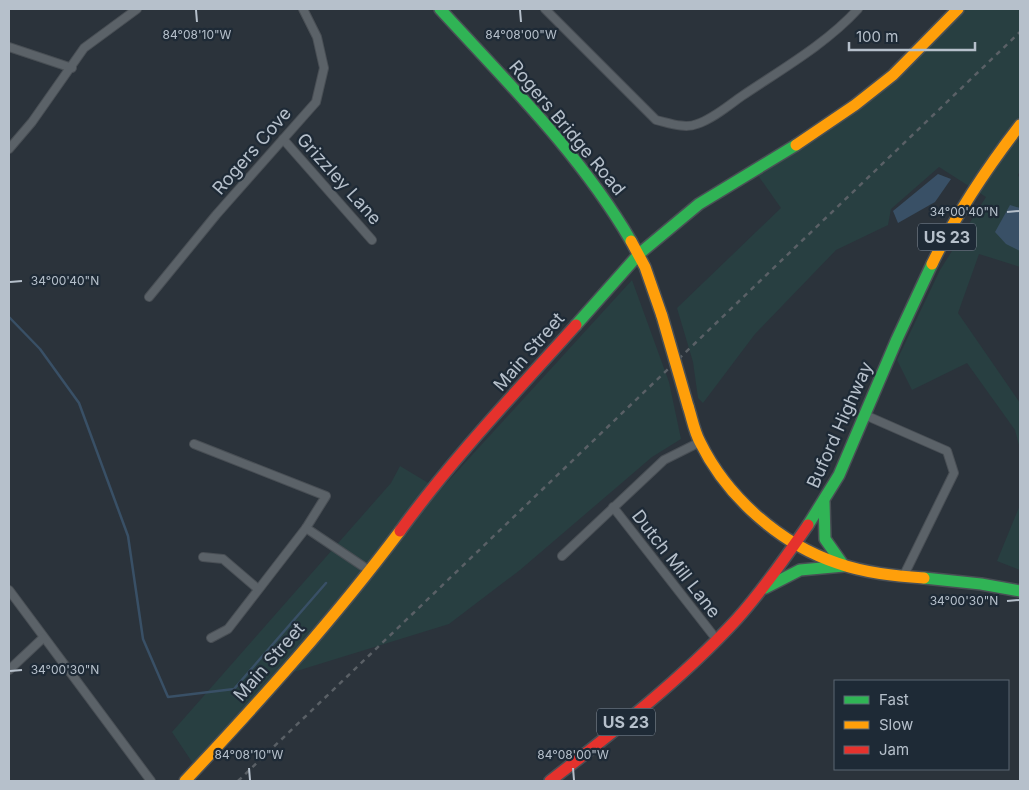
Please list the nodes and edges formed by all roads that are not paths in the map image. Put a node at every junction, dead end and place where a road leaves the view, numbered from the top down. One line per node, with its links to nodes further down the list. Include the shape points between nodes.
1 (136, 9): 8 (street, via 84,48)
2 (303, 9): 10 (street, Rogers Cove, via 317,37 324,68 316,102)
3 (440, 9): 13 (street, Rogers Bridge Road, via 542,120 604,194)
4 (545, 9): 5 (street, via 656,120 677,126 697,125 729,105 801,57)
5 (858, 9)
6 (958, 9): 13 (street, Main Street, via 893,75 854,105 811,136 700,204)
7 (9, 47): 8 (street)
8 (72, 68): 11 (street)
9 (1020, 127): 15 (street, Buford Highway / US 23, via 981,178 932,264)
10 (283, 139): 12 (street, Grizzley Lane); 14 (street, Rogers Cove)
11 (9, 149)
12 (372, 240)
13 (639, 254): 16 (street, Rogers Bridge Road, bridge, via 662,316); 25 (street, Main Street, via 442,478)
14 (149, 297)
15 (865, 416): 18 (street, Buford Highway / US 23); 26 (street, via 947,451 954,472)
16 (700, 442): 19 (street, Dutch Mill Lane, via 664,460); 21 (street, Rogers Bridge Road, via 731,488)
17 (194, 444): 20 (street, via 326,496)
18 (824, 502): 21 (street, Buford Highway / US 23); 24 (street, via 825,539)
19 (613, 507): 22 (street, Dutch Mill Lane); 33 (street, Dutch Mill Lane)
20 (306, 528): 25 (street); 27 (street)
21 (794, 544): 24 (street, Rogers Bridge Road, via 819,558); 30 (street, Buford Highway / US 23)
22 (562, 556)
23 (203, 557): 27 (street, via 223,559)
24 (844, 566): 26 (street); 30 (street, via 787,574)
25 (370, 571): 36 (street, Main Street, via 265,695)
26 (904, 575): 29 (street)
27 (258, 589): 32 (street, via 228,629)
28 (9, 590): 31 (street)
29 (1020, 590)
30 (757, 593): 33 (street, Buford Highway / US 23)
31 (43, 638): 34 (street); 35 (street)
32 (211, 638)
33 (717, 640): 37 (street, Buford Highway / US 23, via 618,730)
34 (9, 670)
35 (151, 781)
36 (185, 781)
37 (550, 781)

